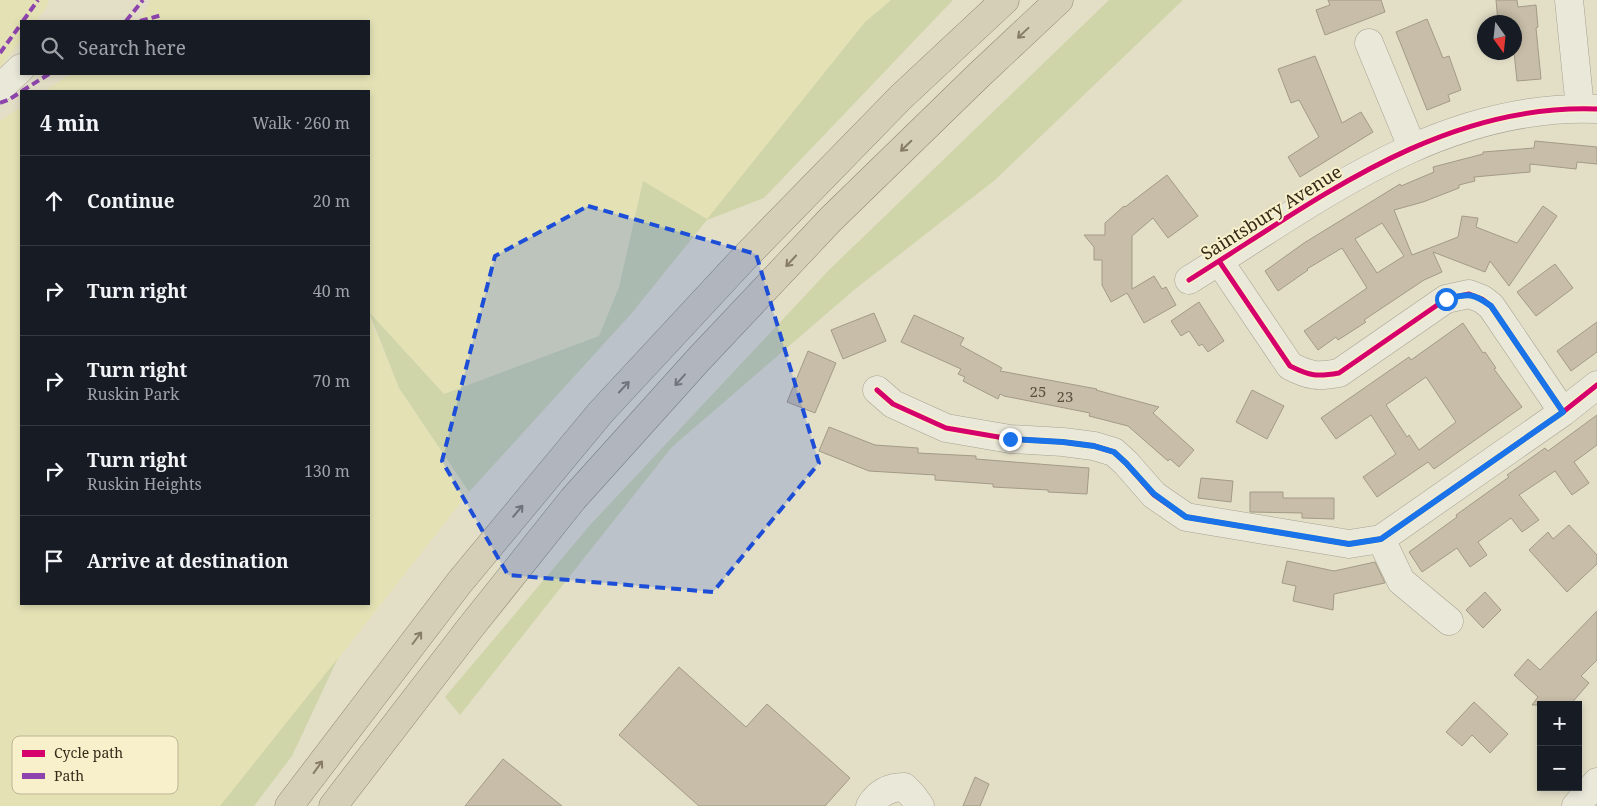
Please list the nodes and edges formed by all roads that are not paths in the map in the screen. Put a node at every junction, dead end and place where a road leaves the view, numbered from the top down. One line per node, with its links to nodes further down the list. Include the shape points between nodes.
1 (1005, 0): 17 (highway, one-way to 1, via 459,583 601,412 746,256 901,97)
2 (1059, 0): 18 (highway, one-way to 18, via 831,218 699,359 573,499)
3 (1569, 0): 7 (street)
4 (1369, 43): 8 (street)
5 (20, 69): 6 (street)
6 (0, 88)
7 (1589, 108): 8 (street, Saintsbury Avenue, via 1533,111 1487,120)
8 (1412, 147): 9 (street, Saintsbury Avenue, via 1340,184)
9 (1219, 261): 10 (street, Saintsbury Avenue); 13 (street, via 1290,366 1306,374 1339,374 1446,299 1469,294 1482,299 1491,306)
10 (1189, 280)
11 (1597, 385): 13 (street)
12 (877, 390): 14 (street, via 893,404 946,428 1010,439 1094,446 1114,452 1154,494 1186,517 1349,544)
13 (1563, 412): 14 (street)
14 (1381, 539): 15 (street, via 1401,581)
15 (1449, 621)
16 (1597, 782): 21 (street)
17 (289, 806)
18 (333, 806)
19 (870, 806): 20 (street, via 880,794 894,787 904,787)
20 (920, 806)
21 (1576, 806)

